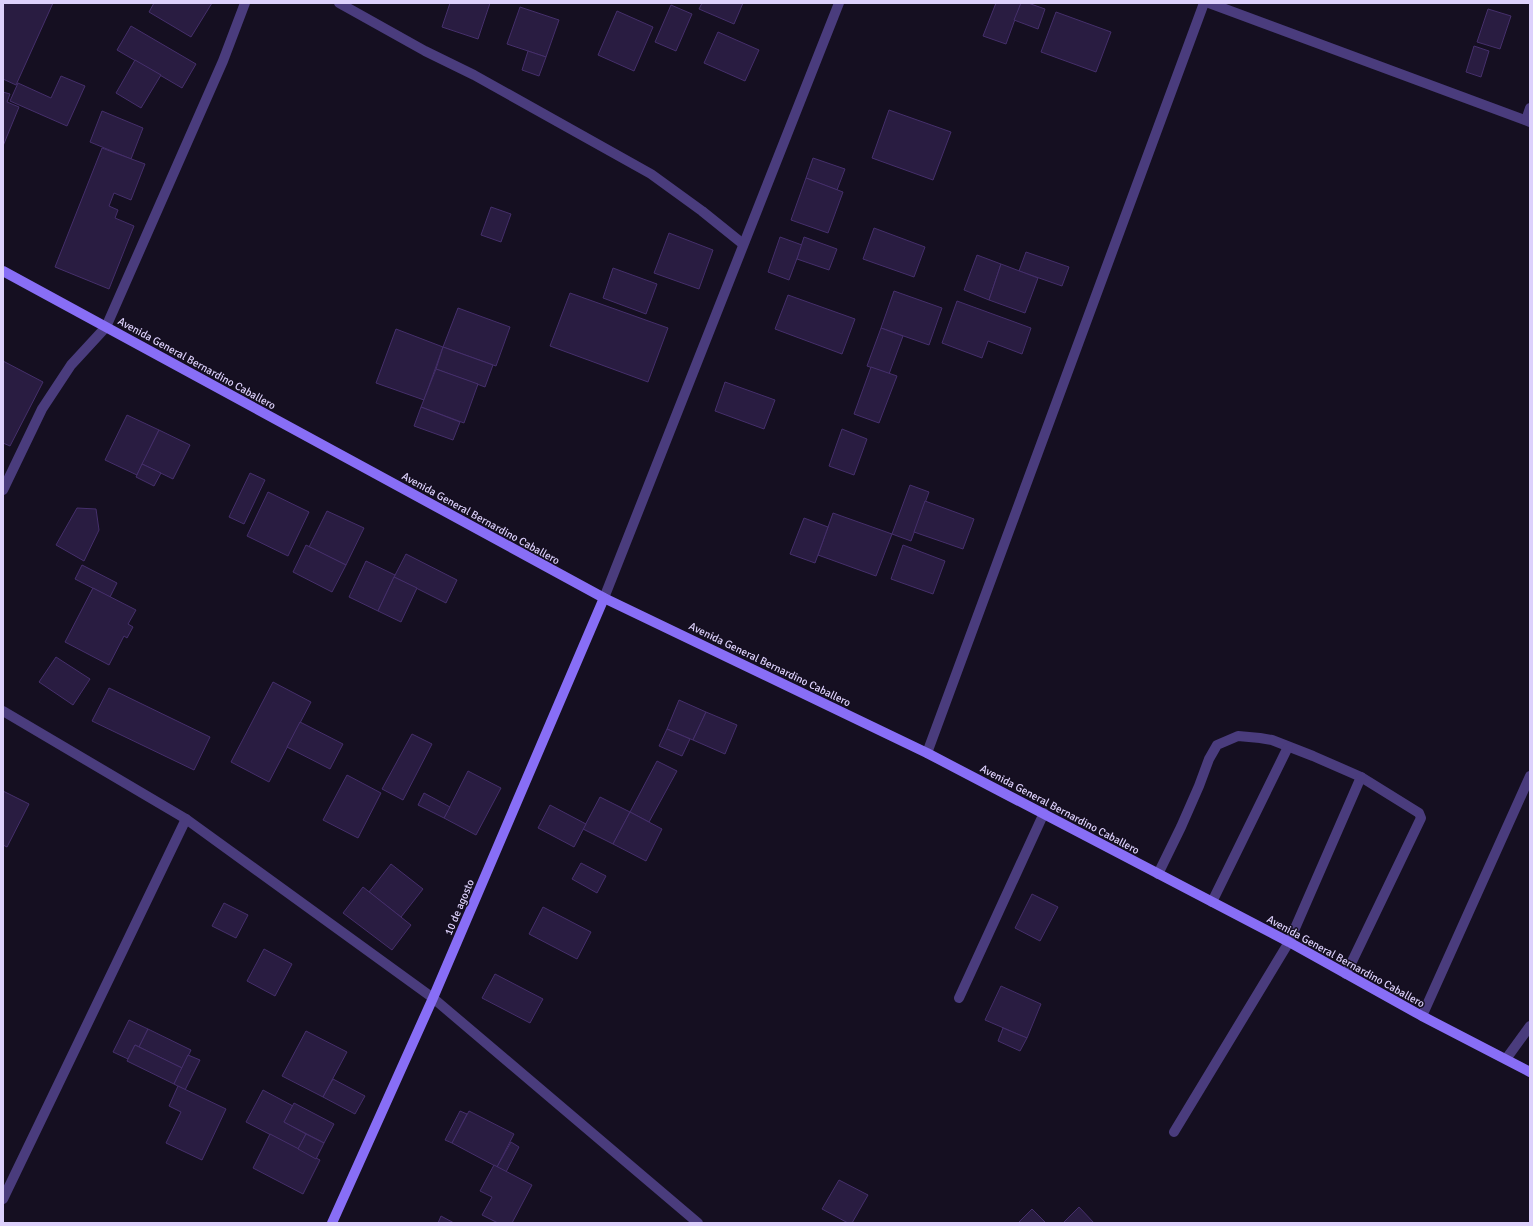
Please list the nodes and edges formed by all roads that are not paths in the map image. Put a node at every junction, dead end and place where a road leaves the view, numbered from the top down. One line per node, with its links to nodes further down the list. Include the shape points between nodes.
1 (245, 3): 10 (street, via 223,61)
2 (339, 3): 8 (street, via 651,174)
3 (839, 3): 8 (street)
4 (1204, 3): 15 (street)
5 (1209, 3): 7 (street)
6 (1530, 108): 7 (street)
7 (1528, 121)
8 (743, 244): 12 (street)
9 (3, 271): 10 (main road, Avenida General Bernardino Caballero)
10 (106, 327): 11 (street, via 71,365 42,409); 12 (main road, Avenida General Bernardino Caballero)
11 (3, 490)
12 (604, 598): 15 (main road, Avenida General Bernardino Caballero); 24 (main road, 10 de agosto)
13 (3, 711): 19 (street)
14 (1288, 747): 17 (street); 20 (street, via 1260,738 1238,736 1218,745 1209,759); 21 (street)
15 (927, 752): 18 (main road, Avenida General Bernardino Caballero)
16 (1530, 776): 26 (street)
17 (1361, 777): 22 (street); 23 (street, via 1419,813 1421,818)
18 (1044, 814): 20 (main road, Avenida General Bernardino Caballero); 25 (street)
19 (186, 819): 24 (street); 31 (street)
20 (1158, 874): 21 (main road, Avenida General Bernardino Caballero)
21 (1212, 902): 22 (main road, Avenida General Bernardino Caballero)
22 (1289, 942): 23 (main road, Avenida General Bernardino Caballero); 30 (street)
23 (1346, 974): 26 (main road, Avenida General Bernardino Caballero)
24 (433, 998): 32 (street); 33 (main road, 10 de agosto)
25 (959, 998)
26 (1422, 1016): 28 (main road, Avenida General Bernardino Caballero)
27 (1530, 1026): 28 (street)
28 (1506, 1059): 29 (main road, Avenida General Bernardino Caballero)
29 (1530, 1072)
30 (1174, 1132)
31 (3, 1199)
32 (694, 1222)
33 (332, 1223)

